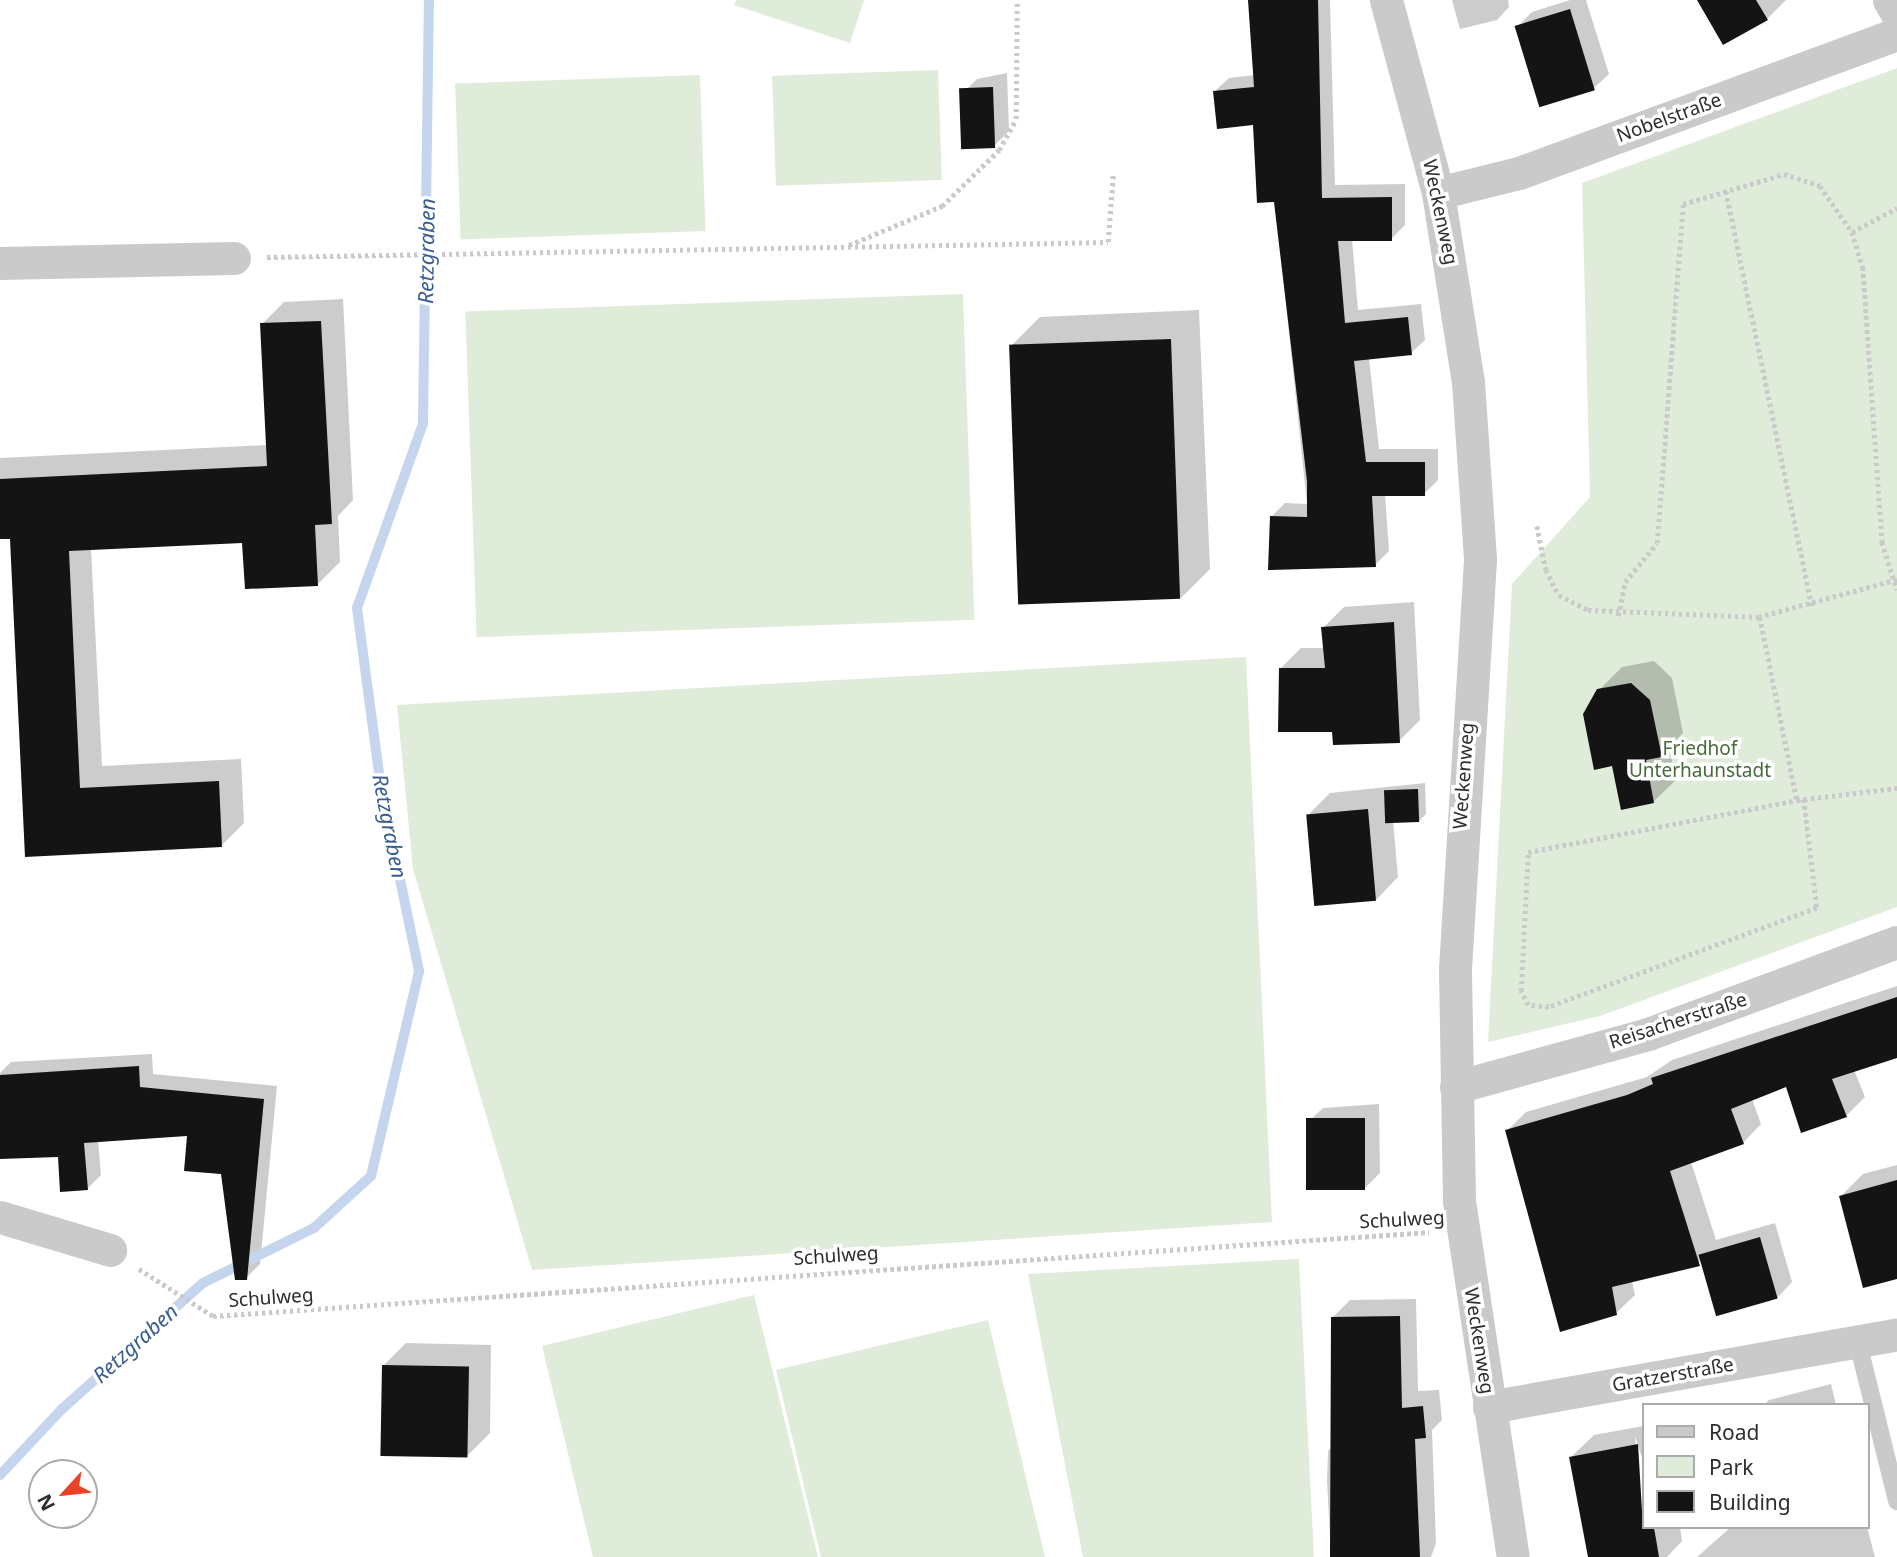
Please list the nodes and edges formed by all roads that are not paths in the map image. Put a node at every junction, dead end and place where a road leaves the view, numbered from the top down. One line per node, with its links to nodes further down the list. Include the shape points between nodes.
1 (1387, 0): 5 (street, Weckenweg)
2 (1889, 0): 3 (street)
3 (1897, 14)
4 (1897, 34): 5 (street, Nobelstraße, via 1519,173)
5 (1438, 192): 9 (street, Weckenweg, via 1468,382 1480,560 1461,820)
6 (233, 258): 7 (street)
7 (0, 263)
8 (1897, 942): 9 (street, Reisacherstraße, via 1648,1034)
9 (1456, 1087): 14 (street, Weckenweg, via 1462,1230)
10 (0, 1217): 11 (street)
11 (110, 1250)
12 (1897, 1334): 13 (street, Gratzerstraße)
13 (1858, 1343): 14 (street, Gratzerstraße); 15 (lane)
14 (1489, 1407): 16 (street, Weckenweg)
15 (1897, 1501)
16 (1513, 1557)

